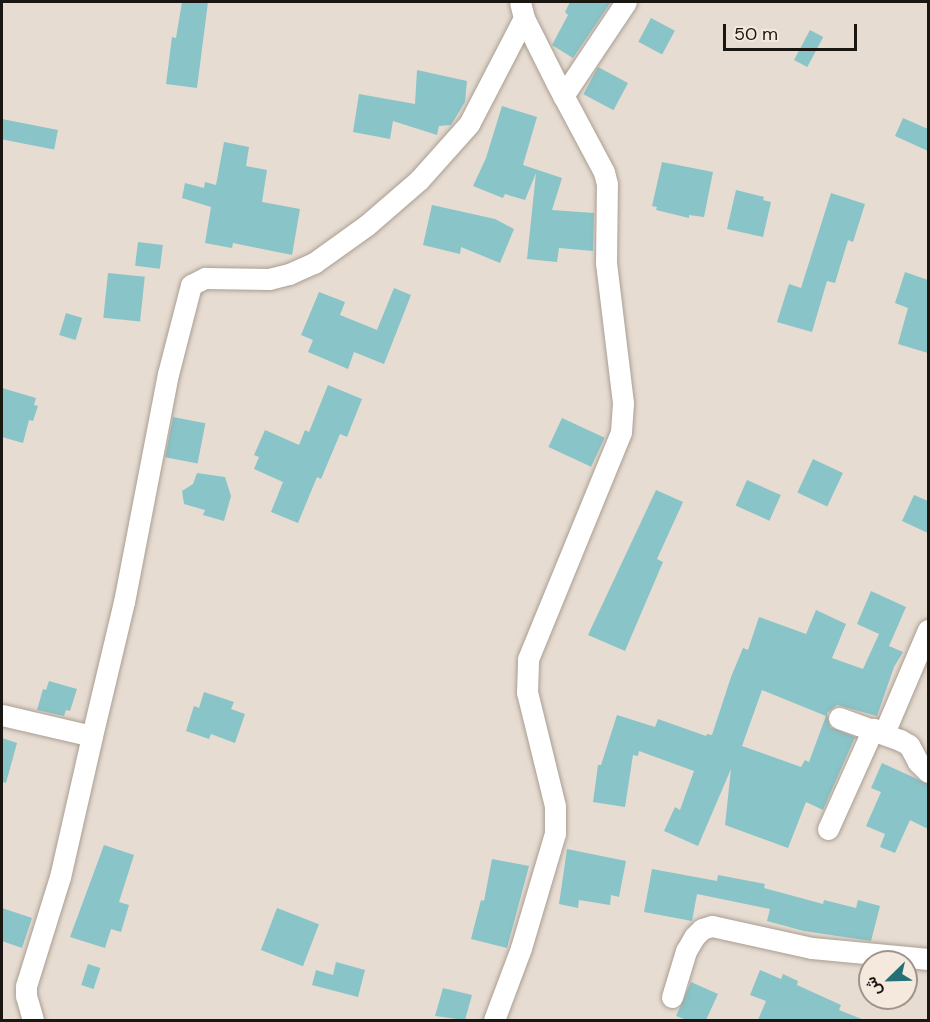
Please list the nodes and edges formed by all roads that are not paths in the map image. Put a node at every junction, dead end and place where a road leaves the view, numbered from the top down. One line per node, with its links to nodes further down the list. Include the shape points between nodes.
1 (626, 2): 3 (street)
2 (522, 10): 3 (street); 8 (street, via 469,124 419,180 367,225 314,263 289,274 269,279 205,278 191,285 165,385 124,602)
3 (563, 96): 14 (street, via 597,154 607,184 606,263 623,403 621,432 528,659 527,692 555,806 555,833 521,948)
4 (928, 630): 7 (street)
5 (2, 715): 8 (street)
6 (839, 718): 7 (street)
7 (879, 731): 9 (street, via 909,745); 10 (street)
8 (92, 736): 13 (street, via 60,877 26,986)
9 (928, 772)
10 (828, 829)
11 (928, 959): 12 (street, via 812,948 712,926 702,929 686,951)
12 (672, 997)
13 (33, 1020)
14 (494, 1020)

